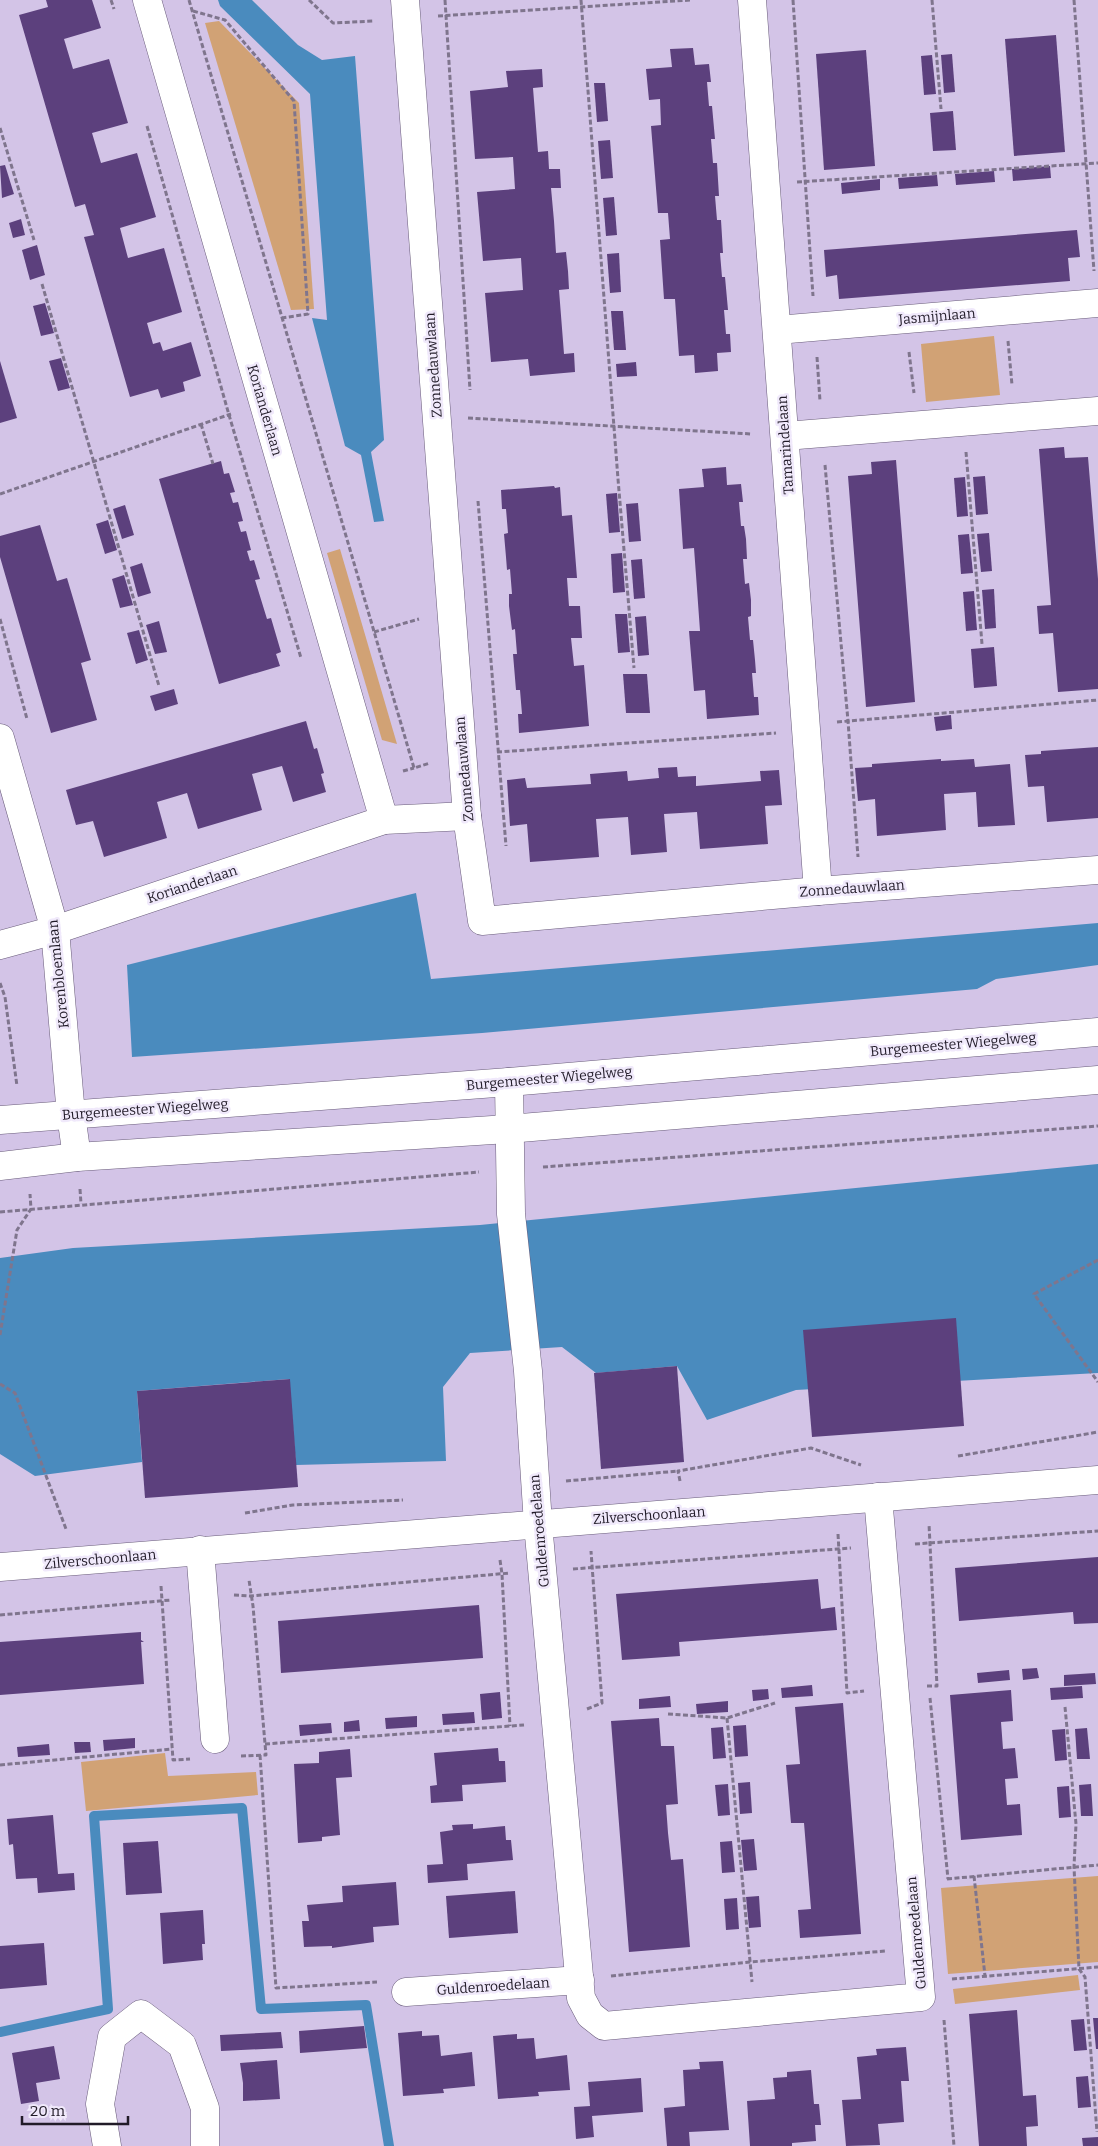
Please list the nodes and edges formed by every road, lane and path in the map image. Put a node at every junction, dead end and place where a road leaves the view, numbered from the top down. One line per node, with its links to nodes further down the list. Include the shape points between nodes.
1 (147, 0): 30 (street, Korianderlaan)
2 (189, 0): 13 (path)
3 (309, 0): 12 (path, via 333,23)
4 (445, 0): 14 (path)
5 (581, 0): 11 (path)
6 (692, 0): 11 (path)
7 (752, 0): 20 (street, Tamarindelaan)
8 (793, 0): 19 (path)
9 (932, 0): 15 (path)
10 (1074, 0): 17 (path)
11 (581, 7): 14 (path); 39 (path)
12 (406, 9): 14 (path); 33 (street, Zonnedauwlaan)
13 (192, 11): 25 (path); 25 (path, via 225,20 294,101 308,314)
14 (446, 15): 29 (path)
15 (941, 110)
16 (0, 128): 21 (path)
17 (1087, 163): 18 (path); 19 (path); 23 (path)
18 (1098, 163)
19 (805, 182): 20 (path); 27 (path)
20 (766, 184): 28 (street, Tamarindelaan)
21 (34, 240)
22 (42, 284): 43 (path)
23 (1097, 303): 24 (street, Jasmijnlaan)
24 (1006, 311): 26 (street, Jasmijnlaan); 35 (path)
25 (282, 318): 49 (path)
26 (905, 319): 27 (street, Jasmijnlaan); 38 (path)
27 (815, 326): 28 (street, Jasmijnlaan); 41 (path)
28 (777, 330): 42 (street, Tamarindelaan)
29 (470, 399)
30 (263, 403): 37 (path); 61 (street, Korianderlaan)
31 (471, 409): 34 (path)
32 (1098, 411): 35 (street)
33 (437, 417): 34 (path); 47 (street, Zonnedauwlaan)
34 (471, 418): 39 (path); 40 (path)
35 (1016, 418): 36 (street)
36 (964, 422): 38 (street); 50 (path)
37 (201, 424): 43 (path); 44 (path)
38 (918, 425): 41 (street)
39 (614, 427): 42 (path); 51 (path)
40 (472, 428)
41 (822, 433): 42 (street); 54 (path)
42 (785, 436): 56 (street, Tamarindelaan)
43 (94, 462): 45 (path); 52 (path)
44 (213, 464)
45 (0, 493)
46 (478, 497): 58 (path)
47 (451, 611): 49 (path); 59 (street, Zonnedauwlaan)
48 (0, 619): 55 (path)
49 (374, 632): 59 (path, via 414,768)
50 (982, 644)
51 (634, 668)
52 (158, 686)
53 (1098, 700): 54 (path)
54 (848, 721): 56 (path); 63 (path)
55 (29, 724)
56 (806, 728): 58 (path); 65 (street, Tamarindelaan)
57 (0, 738): 66 (street, Korenbloemlaan)
58 (498, 752): 59 (path); 62 (path)
59 (462, 754): 60 (street, Zonnedauwlaan)
60 (466, 816): 61 (street, Korianderlaan); 65 (street, Zonnedauwlaan, via 482,921)
61 (384, 820): 66 (street, Korianderlaan)
62 (507, 848)
63 (858, 861)
64 (1098, 870): 65 (street, Zonnedauwlaan)
65 (818, 891)
66 (55, 930): 67 (street, Korianderlaan); 71 (street, Korenbloemlaan)
67 (0, 945)
68 (1098, 1032): 70 (street, Burgemeester Wiegelweg)
69 (1098, 1080): 74 (street)
70 (509, 1082): 71 (street, Burgemeester Wiegelweg); 74 (street, Guldenroedelaan)
71 (71, 1115): 72 (street, Burgemeester Wiegelweg); 75 (street, Korenbloemlaan)
72 (0, 1120)
73 (1098, 1126): 77 (path)
74 (508, 1129): 75 (street); 77 (street, Guldenroedelaan)
75 (77, 1157): 76 (street)
76 (0, 1166)
77 (509, 1170): 78 (path); 87 (street, Guldenroedelaan)
78 (31, 1209): 79 (path); 81 (path, via 17,1230)
79 (0, 1212)
80 (1098, 1260): 82 (path, via 1034,1294)
81 (0, 1335)
82 (1098, 1382)
83 (0, 1384): 88 (path, via 15,1392)
84 (867, 1467): 85 (path, via 811,1448)
85 (678, 1471): 87 (path); 90 (path)
86 (1098, 1480): 89 (street, Zilverschoonlaan)
87 (536, 1484): 91 (street, Guldenroedelaan)
88 (50, 1485)
89 (878, 1497): 90 (street, Zilverschoonlaan); 114 (street, Guldenroedelaan)
90 (687, 1512): 91 (street, Zilverschoonlaan)
91 (538, 1524): 92 (street, Zilverschoonlaan); 103 (street, Guldenroedelaan)
92 (246, 1547): 93 (street, Zilverschoonlaan); 105 (path)
93 (200, 1550): 94 (street, Zilverschoonlaan); 106 (street)
94 (159, 1554): 95 (street, Zilverschoonlaan); 107 (path)
95 (0, 1567)
96 (592, 1567): 103 (path, via 602,1703)
97 (502, 1574): 104 (path)
98 (929, 1686): 113 (path)
99 (775, 1703): 102 (path)
100 (1065, 1707): 111 (path, via 1076,1824)
101 (668, 1714): 102 (path)
102 (726, 1718): 116 (path)
103 (556, 1723): 104 (path); 120 (street, Guldenroedelaan)
104 (510, 1726): 105 (path)
105 (265, 1744): 108 (path, via 266,1755)
106 (216, 1748): 107 (path, via 173,1760); 108 (path)
107 (172, 1749): 109 (path)
108 (260, 1755): 122 (path, via 276,1988 392,1981)
109 (0, 1765)
110 (1098, 1865): 111 (path)
111 (1074, 1867): 112 (path); 118 (path)
112 (974, 1876): 113 (path); 119 (path)
113 (948, 1879): 114 (path)
114 (911, 1882): 115 (street, Guldenroedelaan)
115 (917, 1948): 116 (path); 121 (street, Guldenroedelaan)
116 (750, 1962): 120 (path); 123 (path)
117 (1098, 1968): 118 (path)
118 (1079, 1969): 119 (path); 124 (path, via 1085,1977)
119 (985, 1976): 121 (path)
120 (580, 1980): 122 (street, Guldenroedelaan); 123 (street, Guldenroedelaan, via 581,1998 590,2015 604,2026)
121 (920, 1989): 123 (street, Guldenroedelaan); 127 (path, via 944,2016)
122 (406, 1992)
123 (754, 2012)
124 (1097, 2132)
125 (106, 2146): 126 (street, via 100,2104 112,2037 141,2014 182,2045 205,2108)
126 (205, 2146)
127 (954, 2146)

